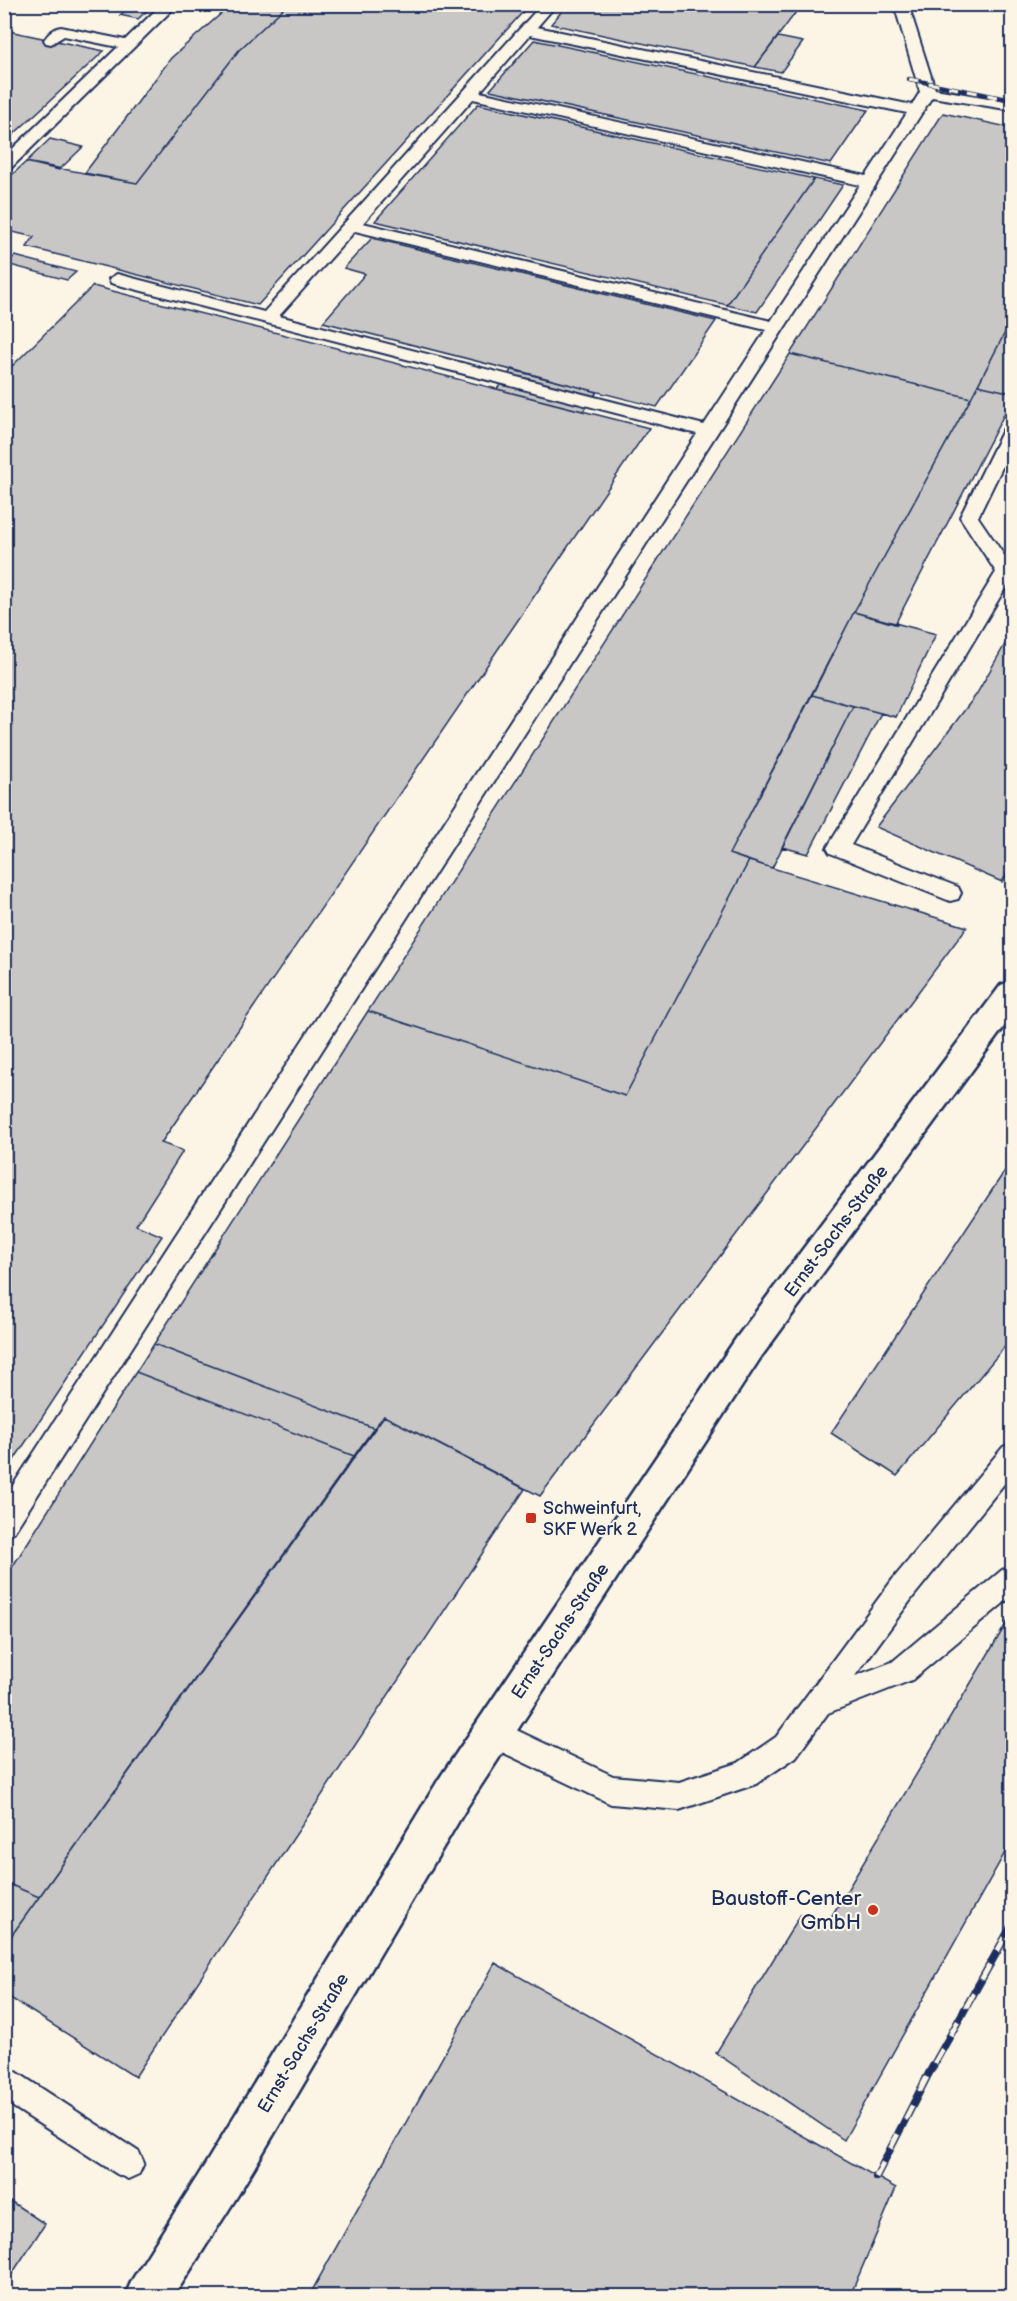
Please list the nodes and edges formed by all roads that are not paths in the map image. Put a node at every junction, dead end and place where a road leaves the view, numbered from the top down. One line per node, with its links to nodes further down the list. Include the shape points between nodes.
1 (171, 4): 6 (lane)
2 (550, 4): 4 (lane)
3 (901, 4): 7 (lane)
4 (528, 30): 8 (lane); 10 (lane)
5 (51, 40): 6 (lane, via 61,31)
6 (128, 45): 11 (lane)
7 (928, 92): 9 (lane); 10 (lane)
8 (470, 94): 12 (lane); 13 (lane)
9 (1010, 106)
10 (916, 110): 12 (lane)
11 (4, 166)
12 (870, 182): 16 (lane)
13 (352, 225): 15 (lane); 16 (lane)
14 (117, 279): 15 (lane)
15 (268, 318): 18 (lane)
16 (776, 327): 18 (lane)
17 (1012, 430): 19 (lane, via 969,517)
18 (709, 432): 23 (lane)
19 (1009, 573): 20 (lane, via 838,848)
20 (950, 893)
21 (1012, 993): 26 (main road, Ernst-Sachs-Straße, via 749,1347)
22 (1012, 1455): 25 (lane, via 903,1588)
23 (4, 1523)
24 (1012, 1579): 25 (lane, via 903,1671)
25 (819, 1703): 26 (lane, via 786,1747 746,1774 679,1796 611,1790)
26 (493, 1733): 29 (main road, Ernst-Sachs-Straße)
27 (4, 2082): 28 (lane)
28 (128, 2163)
29 (148, 2296)

